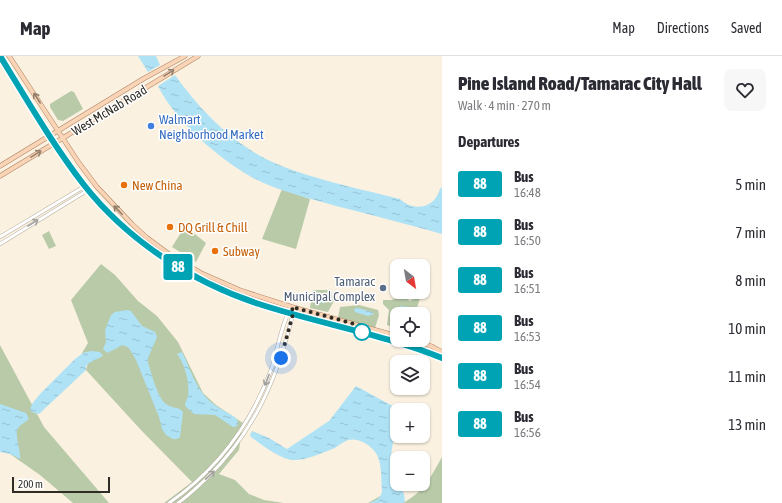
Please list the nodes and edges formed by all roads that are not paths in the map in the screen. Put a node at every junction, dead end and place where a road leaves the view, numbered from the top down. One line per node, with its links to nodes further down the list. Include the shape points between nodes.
1 (0, 56): 6 (main road)
2 (9, 56): 5 (main road, one-way to 2)
3 (186, 56): 5 (main road, West McNab Road)
4 (198, 56): 7 (main road, West McNab Road, one-way to 4)
5 (58, 130): 6 (main road, West McNab Road); 7 (main road)
6 (50, 135): 8 (main road); 9 (main road, West McNab Road)
7 (62, 138): 8 (main road, West McNab Road); 19 (main road, one-way to 7, via 227,285 169,254 142,233 111,202)
8 (55, 143): 10 (main road, West McNab Road, one-way to 8); 11 (main road)
9 (0, 166)
10 (0, 176)
11 (85, 186): 12 (main road); 13 (street)
12 (88, 190): 14 (street); 20 (main road, via 122,225 193,276 228,293)
13 (61, 200): 14 (street); 15 (street)
14 (64, 204): 16 (street)
15 (43, 211): 16 (street); 17 (street)
16 (46, 216): 18 (street, one-way to 16)
17 (0, 237)
18 (0, 244)
19 (292, 307): 20 (street); 21 (street); 22 (main road)
20 (288, 312): 21 (main road); 26 (street, one-way to 26, via 267,381 236,439 196,482)
21 (293, 314): 25 (main road, via 403,344); 27 (street, one-way to 21, via 214,471 248,428 272,382)
22 (390, 334)
23 (430, 346): 24 (main road)
24 (442, 352)
25 (442, 358)
26 (169, 503)
27 (178, 503)

